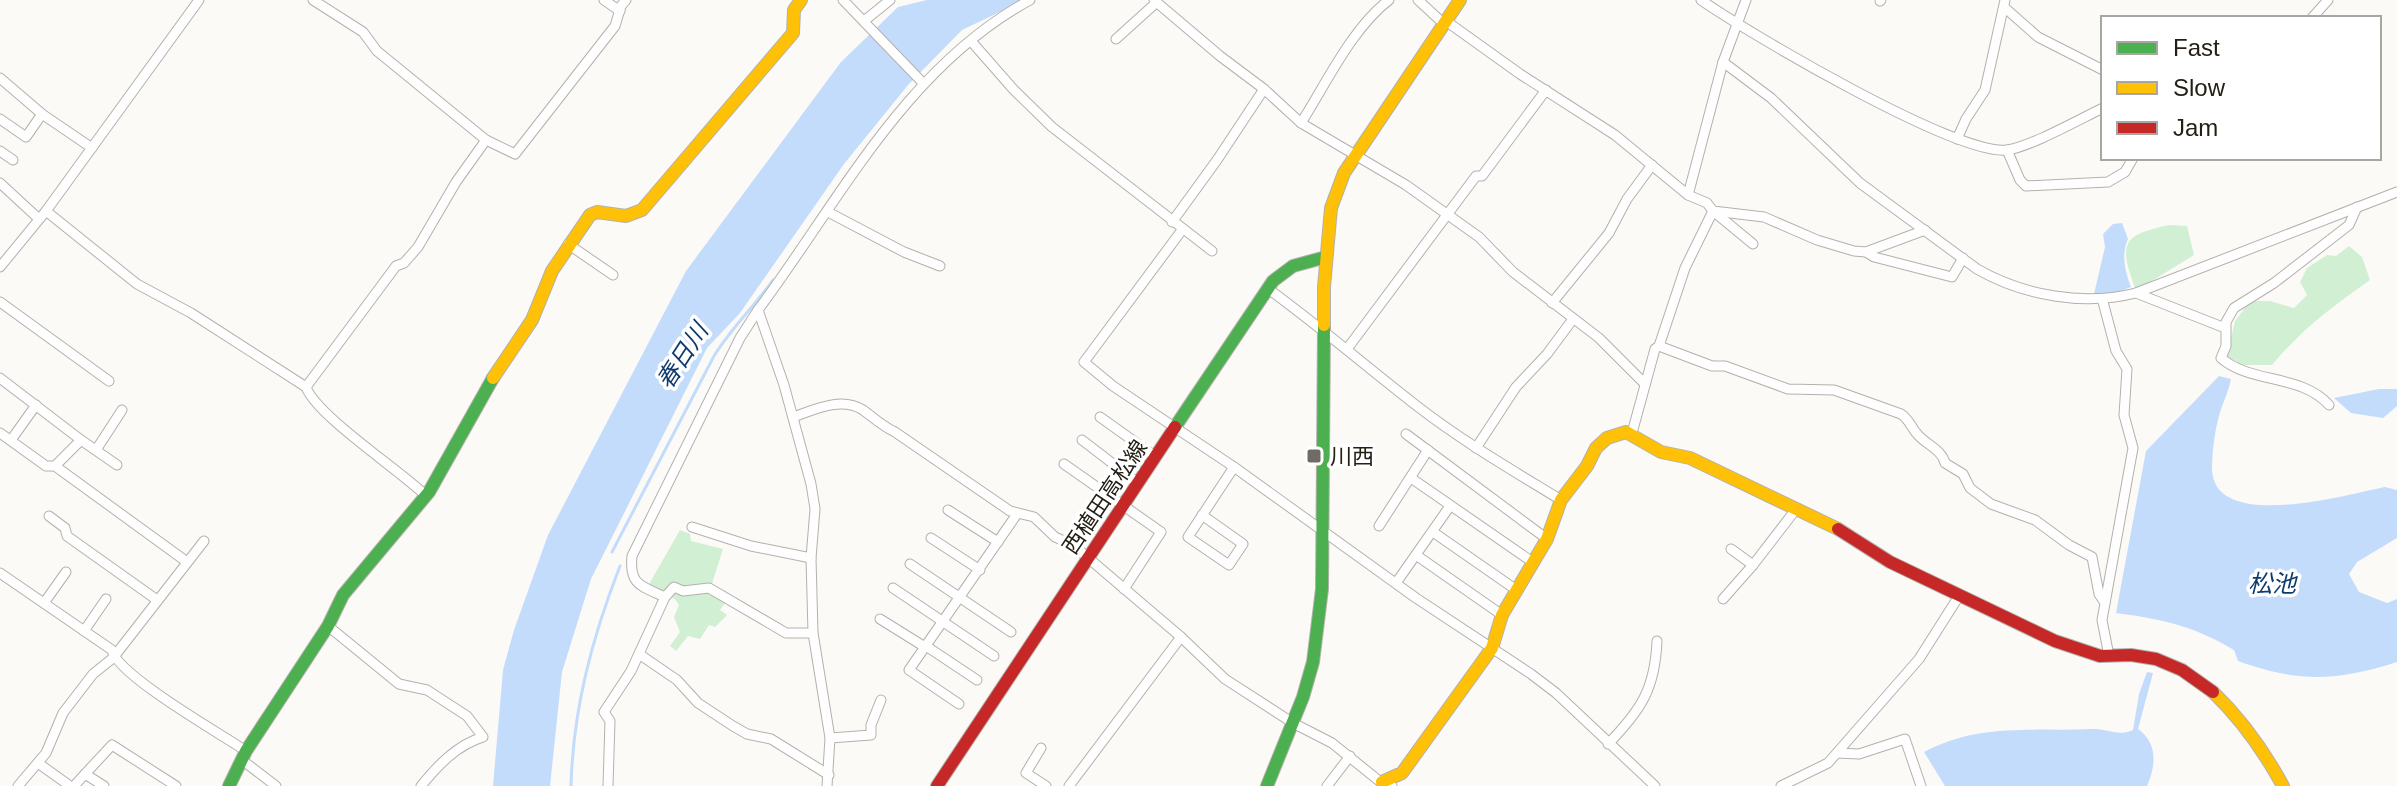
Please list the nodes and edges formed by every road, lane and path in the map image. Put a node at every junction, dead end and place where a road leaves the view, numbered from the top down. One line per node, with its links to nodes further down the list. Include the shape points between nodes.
1 (199, 0): 36 (street)
2 (313, 0): 35 (street, via 363,32 377,51)
3 (604, 0): 17 (street)
4 (626, 0): 17 (street)
5 (801, 0): 55 (street, via 794,10 793,33 642,210 626,216 590,215)
6 (843, 0): 20 (street)
7 (890, 0): 20 (street)
8 (1030, 0): 23 (street)
9 (1389, 0): 33 (street, via 1354,41)
10 (1418, 0): 19 (street)
11 (1460, 0): 19 (street)
12 (1701, 0): 21 (street)
13 (1746, 0): 21 (street)
14 (2328, 0): 18 (street)
15 (1155, 1): 22 (street); 28 (street)
16 (2004, 3): 25 (street, via 2038,37); 34 (street, via 1985,90)
17 (620, 11): 35 (street, via 610,33 515,154)
18 (2314, 16)
19 (1445, 22): 29 (street); 39 (street)
20 (866, 23): 27 (street)
21 (1738, 23): 24 (street); 34 (street, via 1899,113)
22 (1116, 39)
23 (971, 41): 27 (street); 52 (street, via 1052,127)
24 (1723, 62): 45 (street); 54 (street, via 1771,98 1860,183)
25 (2101, 69)
26 (1, 79): 31 (street)
27 (921, 81): 49 (street)
28 (1264, 89): 33 (street); 52 (street)
29 (1546, 90): 42 (street); 50 (street)
30 (2101, 109): 37 (street)
31 (42, 114): 32 (street, via 26,137); 36 (street)
32 (0, 119)
33 (1301, 123): 39 (street)
34 (1957, 139): 37 (street)
35 (486, 140): 78 (street, via 418,247 396,266)
36 (92, 148): 47 (street)
37 (2007, 150): 41 (street, via 2026,186 2108,182 2125,172)
38 (0, 151): 40 (street)
39 (1357, 154): 50 (street); 59 (street, via 1331,208)
40 (13, 160)
41 (2132, 160)
42 (1652, 165): 45 (street); 68 (street, via 1609,233)
43 (0, 183): 51 (street)
44 (2397, 192): 46 (street)
45 (1688, 195): 48 (street)
46 (2357, 207): 65 (street); 71 (street, via 2349,225 2234,308)
47 (46, 211): 51 (street); 78 (street, via 137,284)
48 (1713, 211): 56 (street); 58 (street, via 1764,217 1831,246); 73 (street, via 1685,268)
49 (828, 212): 61 (street); 69 (street)
50 (1446, 215): 68 (street, via 1479,237); 74 (street)
51 (39, 219): 62 (street)
52 (1172, 222): 53 (street)
53 (1182, 230): 57 (street); 84 (street, via 1084,362)
54 (1925, 230): 58 (street); 60 (street)
55 (568, 244): 63 (street); 101 (street, via 532,320)
56 (1753, 244)
57 (1212, 251)
58 (1866, 252): 60 (street, via 1952,277)
59 (1326, 257): 64 (street, 西植田高松線, via 1288,266); 72 (street)
60 (1963, 258): 65 (street, via 1994,278 2030,291 2095,300)
61 (940, 266)
62 (0, 267)
63 (613, 275)
64 (1267, 288): 72 (street); 84 (street, 西植田高松線)
65 (2136, 293): 71 (street)
66 (0, 302): 76 (street)
67 (2103, 302): 140 (street, via 2116,351 2127,369 2124,415 2133,448)
68 (1552, 303): 70 (street)
69 (758, 310): 82 (street); 134 (street, via 632,556 631,570 639,585)
70 (1573, 319): 77 (street); 91 (street, via 1516,387)
71 (2225, 328): 80 (street, via 2221,358 2226,363 2289,382)
72 (1323, 329): 74 (street); 112 (street)
73 (1659, 346): 77 (street); 140 (street, via 1788,389 1834,390 1901,414 1991,504 2035,520 2092,557)
74 (1347, 349): 91 (street)
75 (0, 378): 79 (street)
76 (109, 381)
77 (1645, 384): 86 (street)
78 (306, 387): 101 (street, via 339,424)
79 (36, 405): 88 (street); 89 (street)
80 (2329, 405)
81 (122, 410): 92 (street)
82 (793, 417): 107 (street, via 832,404 854,405); 120 (street, via 815,509)
83 (1100, 417): 94 (street)
84 (1175, 429): 94 (street, 西植田高松線); 98 (street)
85 (0, 433): 88 (street)
86 (1632, 433): 102 (street, via 1607,438 1596,448); 105 (street, via 1661,452 1690,458)
87 (1406, 434): 93 (street)
88 (11, 440): 97 (street, via 46,466)
89 (81, 440): 92 (street); 97 (street)
90 (1082, 440): 100 (street)
91 (1476, 448): 102 (street)
92 (96, 450): 96 (street)
93 (1428, 450): 99 (street); 115 (street)
94 (1156, 457): 100 (street, 西植田高松線)
95 (1064, 464): 103 (street)
96 (117, 465)
97 (55, 466): 122 (street)
98 (1234, 467): 108 (street); 112 (street)
99 (1411, 478): 104 (street); 110 (street)
100 (1138, 483): 103 (street, 西植田高松線)
101 (424, 494): 144 (street, via 343,595)
102 (1561, 500): 115 (street)
103 (1123, 505): 121 (street, 西植田高松線); 131 (street, via 1161,532)
104 (1450, 506): 113 (street); 123 (street)
105 (1797, 508): 125 (street); 133 (street)
106 (948, 510): 117 (street)
107 (1017, 514): 117 (street); 121 (street, via 1041,522)
108 (1202, 515): 108 (street, via 1188,537 1229,565 1243,544)
109 (49, 516): 138 (street, via 67,536)
110 (1379, 526)
111 (692, 527): 120 (street)
112 (1322, 529): 129 (street); 159 (street, via 1319,630)
113 (1433, 532): 119 (street); 132 (street)
114 (931, 538): 126 (street)
115 (1547, 539): 123 (street)
116 (204, 541): 122 (street)
117 (998, 542): 126 (street)
118 (1731, 549): 125 (street)
119 (1416, 555): 129 (street); 141 (street)
120 (811, 558): 147 (street)
121 (1087, 558): 131 (street); 180 (street, 西植田高松線)
122 (187, 562): 138 (street)
123 (1534, 563): 132 (street)
124 (910, 564): 135 (street)
125 (1753, 565): 137 (street)
126 (980, 570): 135 (street)
127 (66, 572): 139 (street)
128 (0, 573): 139 (street)
129 (1396, 583): 151 (street)
130 (893, 588): 143 (street)
131 (1124, 589): 148 (street)
132 (1515, 589): 141 (street)
133 (1959, 596): 154 (street, via 2055,641); 163 (street, via 1919,659)
134 (665, 597): 147 (street, via 674,587 709,588 786,633); 152 (street)
135 (962, 597): 143 (street); 146 (street)
136 (106, 599): 145 (street)
137 (1723, 599)
138 (157, 600): 155 (street)
139 (44, 603): 145 (street)
140 (2105, 603): 154 (street, via 2102,620)
141 (1502, 615): 151 (street)
142 (880, 619): 150 (street)
143 (944, 622): 150 (street); 153 (street)
144 (328, 626): 164 (street); 177 (street, via 399,684 427,690 467,716 483,737 450,754)
145 (84, 631): 155 (street, via 112,650)
146 (1011, 632)
147 (813, 633): 160 (street)
148 (1181, 637): 159 (street, via 1225,679); 182 (street)
149 (1657, 641): 161 (street, via 1653,681 1631,720)
150 (926, 647): 156 (street); 158 (street, via 909,670)
151 (1492, 648): 161 (street, via 1556,693); 169 (street)
152 (639, 654): 168 (street, via 733,726 771,739); 178 (street, via 604,712 610,721)
153 (994, 656)
154 (2109, 656): 188 (street, via 2156,659 2208,687 2249,730)
155 (113, 658): 164 (street); 166 (street, via 93,674 63,713)
156 (977, 680)
157 (881, 700): 160 (street, via 871,735)
158 (959, 704)
159 (1293, 723): 165 (street); 183 (street)
160 (830, 738): 168 (street)
161 (1608, 744): 185 (street)
162 (1041, 748): 181 (street, via 1026,773)
163 (1837, 753): 186 (street, via 1828,763); 187 (street, via 1859,754 1905,739)
164 (244, 756): 175 (street); 176 (street)
165 (1350, 756): 170 (street); 184 (street)
166 (38, 763): 171 (street); 172 (street)
167 (85, 774): 172 (street); 173 (street); 174 (street, via 112,745)
168 (829, 775): 179 (street)
169 (1402, 779): 170 (street)
170 (1387, 784)
171 (18, 786)
172 (72, 786)
173 (104, 786)
174 (176, 786)
175 (229, 786)
176 (276, 786)
177 (421, 786)
178 (608, 786)
179 (827, 786)
180 (937, 786)
181 (1046, 786)
182 (1069, 786)
183 (1267, 786)
184 (1327, 786)
185 (1655, 786)
186 (1781, 786)
187 (1921, 786)
188 (2283, 786)

